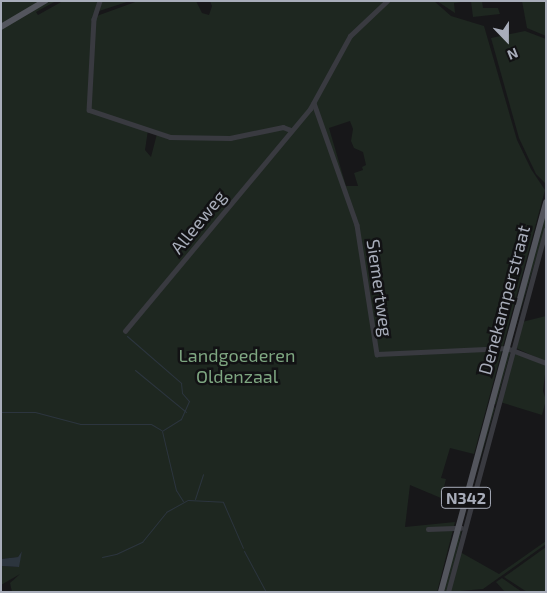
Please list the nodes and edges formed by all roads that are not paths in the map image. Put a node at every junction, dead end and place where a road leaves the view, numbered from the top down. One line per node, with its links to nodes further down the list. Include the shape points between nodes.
1 (45, 1): 4 (main road)
2 (100, 1): 6 (street, via 94,19 89,110 170,137 230,138 283,127)
3 (387, 1): 5 (street, Alleeweg, via 340,51)
4 (1, 27)
5 (314, 103): 6 (street, Alleeweg); 10 (street, Siemertweg, via 357,225 376,353)
6 (291, 130): 9 (street, Alleeweg)
7 (546, 203): 10 (main road, Denekamperstraat / N342)
8 (546, 230): 10 (street, Denekamperstraat)
9 (125, 331)
10 (510, 348): 11 (street); 12 (main road, Denekamperstraat / N342)
11 (546, 363)
12 (462, 528): 13 (street); 14 (main road, Denekamperstraat / N342); 15 (street, Denekamperstraat)
13 (428, 529)
14 (441, 592)
15 (448, 592)

